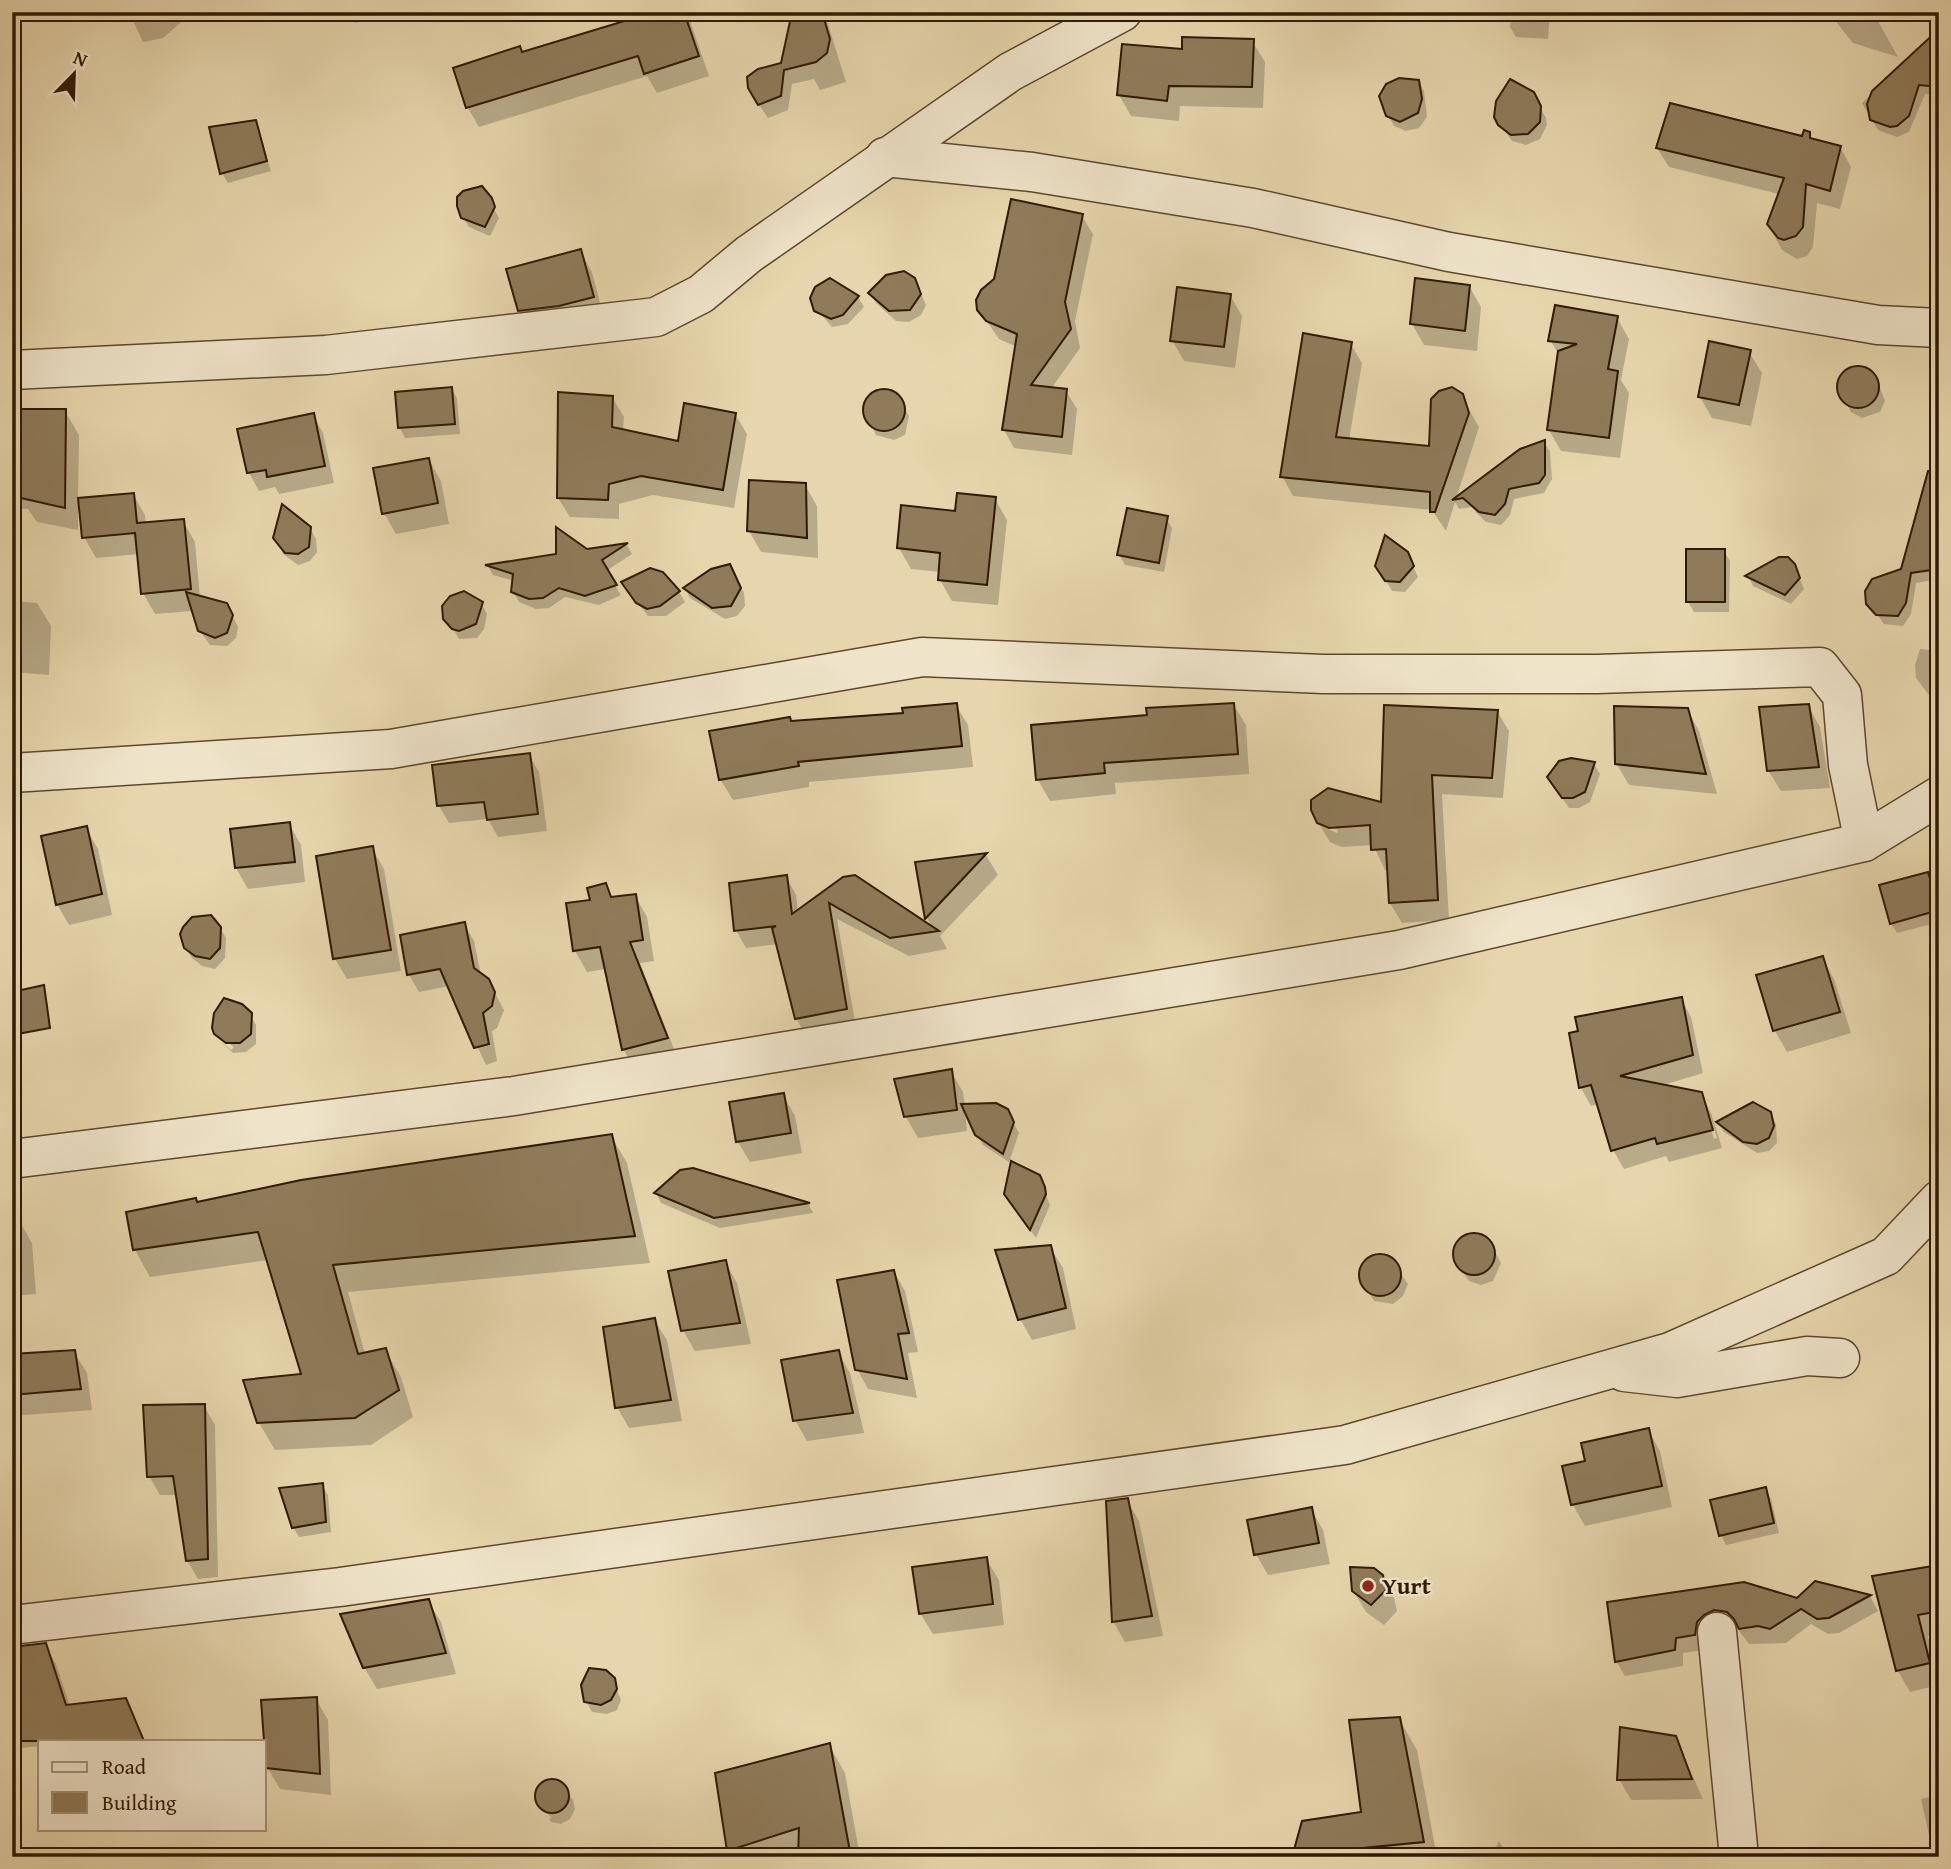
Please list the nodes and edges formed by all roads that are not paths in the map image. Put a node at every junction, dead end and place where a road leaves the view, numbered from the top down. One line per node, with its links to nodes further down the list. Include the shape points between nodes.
1 (1122, 12): 2 (street, via 1010,72)
2 (885, 157): 3 (street, via 1032,172 1253,208 1449,253 1878,325); 4 (street, via 701,294 656,317 326,355)
3 (1939, 328)
4 (12, 370)
5 (12, 773): 7 (street, via 391,749 922,657 1323,674 1597,674 1820,667 1842,695 1848,765)
6 (1939, 796): 7 (street)
7 (1864, 842): 8 (street, via 1399,950 514,1096)
8 (12, 1159)
9 (1939, 1200): 11 (street, via 1886,1256 1670,1352)
10 (1840, 1359): 11 (street, via 1807,1356 1677,1378)
11 (1608, 1370): 12 (street, via 1345,1445 340,1587)
12 (12, 1625)
13 (1717, 1632): 14 (street)
14 (1739, 1857)

